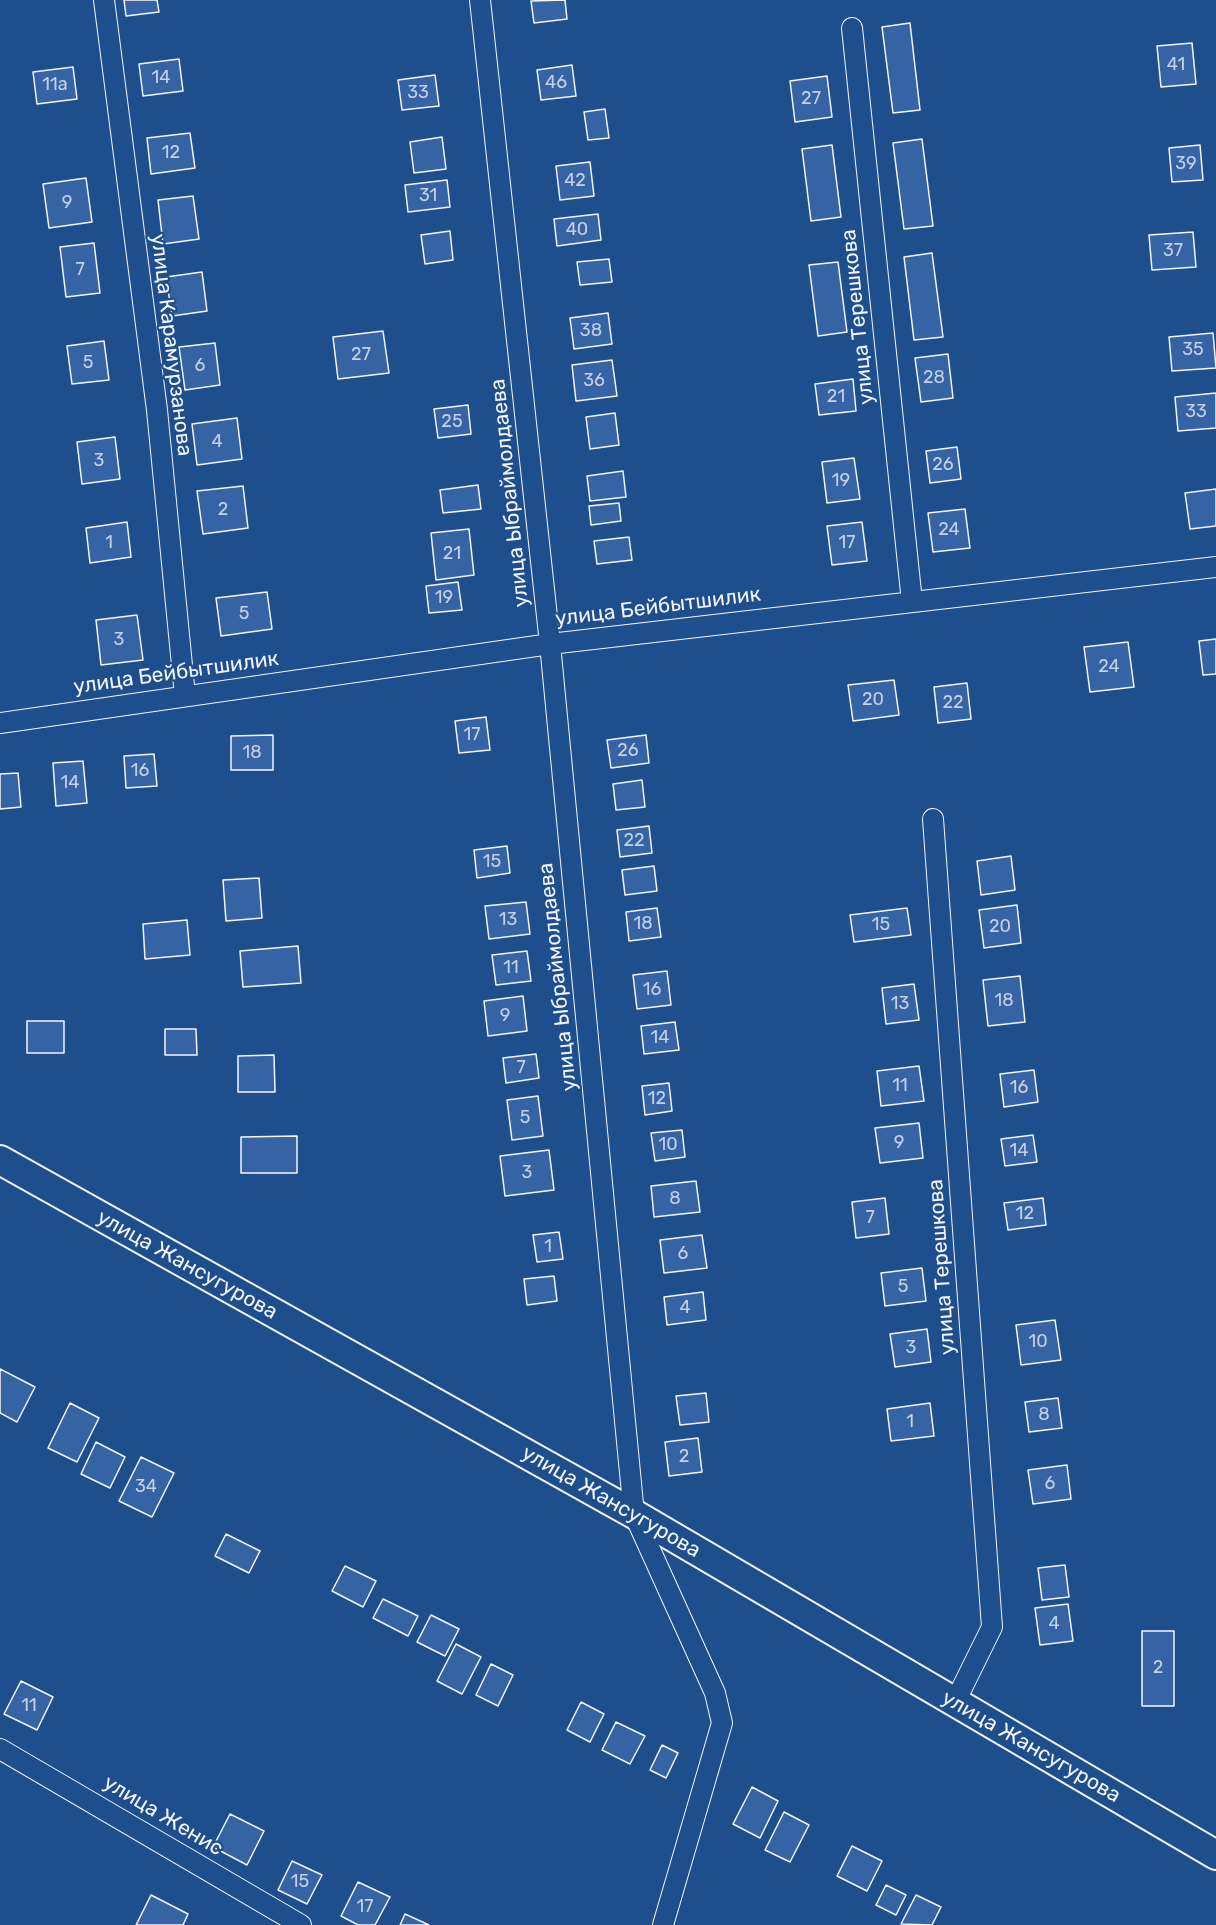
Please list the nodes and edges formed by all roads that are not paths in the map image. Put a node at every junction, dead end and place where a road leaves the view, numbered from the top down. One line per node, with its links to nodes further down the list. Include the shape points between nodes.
1 (104, 0): 7 (street, улица Карамурзанова, via 157,410)
2 (480, 0): 6 (street, улица Ыбраймолдаева)
3 (852, 28): 5 (street, улица Терешкова)
4 (1216, 567): 5 (street, улица Бейбытшилик)
5 (912, 602): 6 (street, улица Бейбытшилик)
6 (550, 644): 7 (street, улица Бейбытшилик); 11 (street, улица Ыбраймолдаева)
7 (185, 696): 8 (street, улица Бейбытшилик)
8 (0, 723)
9 (933, 819): 12 (street, улица Терешкова, via 992,1627)
10 (0, 1160): 11 (main road, улица Жансугурова)
11 (634, 1514): 12 (main road, улица Жансугурова); 16 (street, улица Ыбраймолдаева, via 715,1693 722,1723)
12 (955, 1702): 14 (main road, улица Жансугурова)
13 (0, 1749): 15 (street, улица Женис)
14 (1216, 1855)
15 (301, 1925)
16 (663, 1925)

